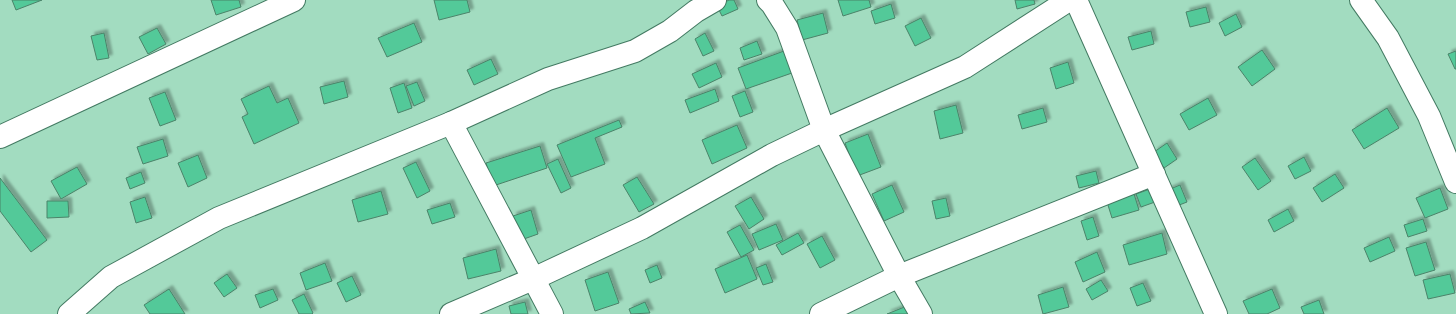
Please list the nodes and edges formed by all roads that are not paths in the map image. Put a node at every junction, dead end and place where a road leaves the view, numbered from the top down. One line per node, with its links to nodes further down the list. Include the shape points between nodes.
1 (294, 0): 9 (street)
2 (715, 0): 7 (street, via 636,51 548,79)
3 (768, 0): 8 (street, via 787,28)
4 (1069, 0): 8 (street, via 965,67)
5 (1076, 0): 10 (street)
6 (1361, 0): 11 (street, via 1388,38 1429,116)
7 (450, 122): 13 (street); 14 (street, via 219,218 111,277)
8 (824, 130): 12 (street); 13 (street, via 772,155 642,228)
9 (0, 137)
10 (1154, 174): 12 (street); 19 (street)
11 (1456, 182)
12 (899, 276): 17 (street); 18 (street)
13 (533, 280): 15 (street); 16 (street)
14 (69, 314)
15 (451, 314)
16 (552, 314)
17 (822, 314)
18 (921, 314)
19 (1216, 314)

